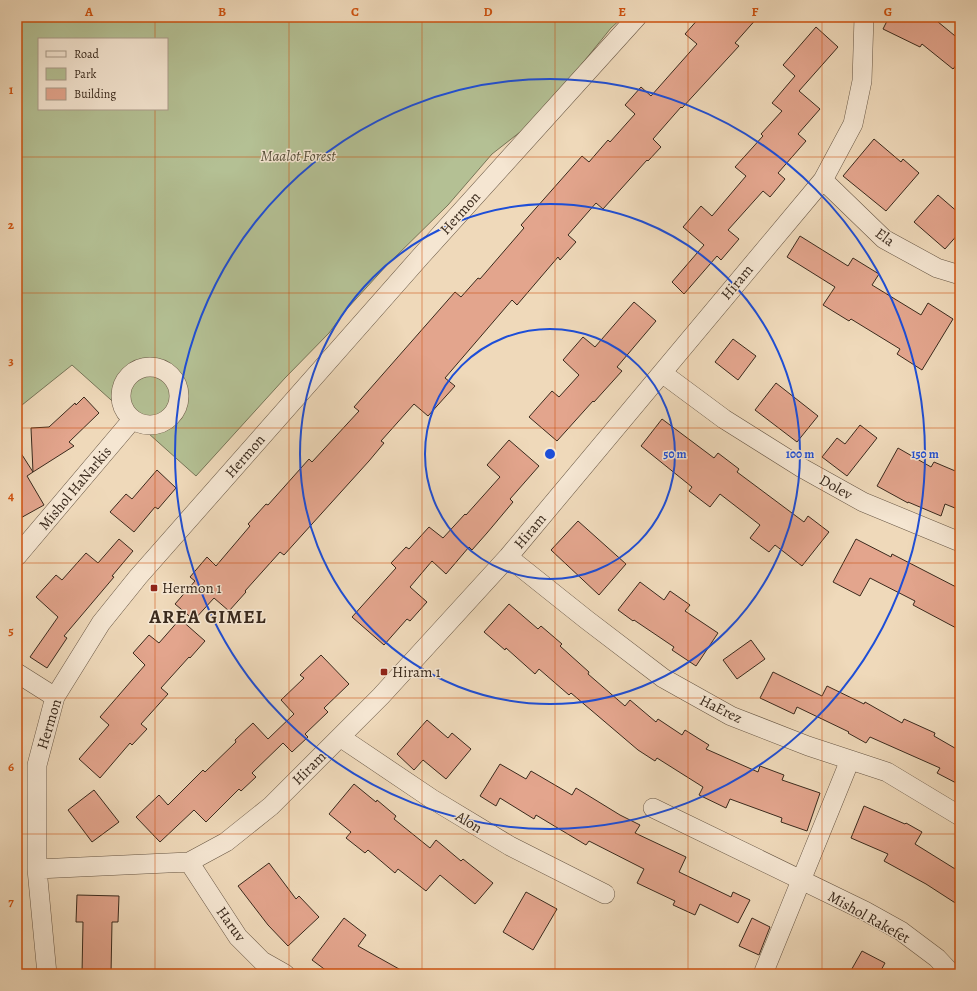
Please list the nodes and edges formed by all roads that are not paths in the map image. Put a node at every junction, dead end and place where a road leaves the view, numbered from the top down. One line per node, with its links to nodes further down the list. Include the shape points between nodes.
1 (637, 17): 11 (street, Hermon, via 421,256 138,577 101,623)
2 (864, 17): 3 (street, Hiram, via 862,81 853,124)
3 (823, 180): 4 (street, Ela, via 884,238 937,268); 5 (street, Hiram)
4 (960, 275)
5 (662, 373): 7 (street, Dolev, via 724,419 802,468 863,502); 9 (street, Hiram)
6 (132, 420): 8 (street, Mishol HaNarkis)
7 (960, 542)
8 (17, 556)
9 (508, 557): 12 (street, Hiram); 13 (street, HaErez, via 663,678 731,716)
10 (17, 673): 11 (street)
11 (55, 698): 17 (street, Hermon, via 37,765)
12 (340, 737): 16 (street, Hiram, via 271,806 226,842); 19 (street, Alon, via 432,799 510,846)
13 (850, 760): 15 (street, HaErez, via 887,772); 18 (street)
14 (653, 808): 18 (street, Mishol Rakefet)
15 (960, 816)
16 (189, 862): 17 (street, Hiram); 21 (street, Haruv, via 238,937 262,961)
17 (37, 869): 20 (street, Hermon)
18 (800, 880): 22 (street); 23 (street, Mishol Rakefet, via 901,931 937,958)
19 (605, 894)
20 (46, 974)
21 (285, 974)
22 (762, 974)
23 (952, 974)

